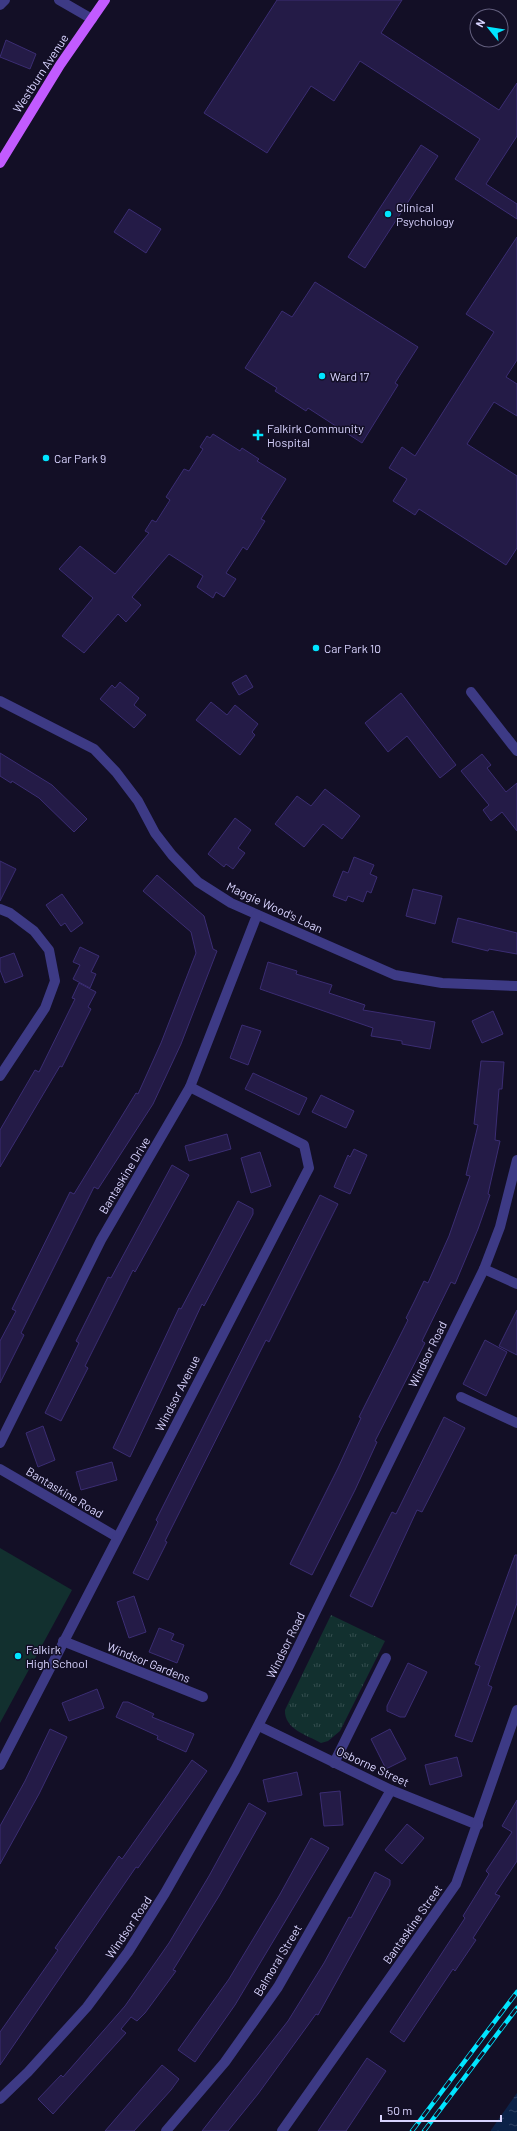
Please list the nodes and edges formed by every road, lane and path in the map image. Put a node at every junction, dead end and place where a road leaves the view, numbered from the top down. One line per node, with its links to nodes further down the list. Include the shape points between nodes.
1 (5, 0): 4 (street)
2 (59, 0): 5 (street)
3 (105, 0): 5 (main road, Westburn Avenue)
4 (0, 6)
5 (92, 19): 6 (main road, Westburn Avenue, via 60,65)
6 (0, 162)
7 (471, 692): 9 (street)
8 (0, 700): 11 (street, Maggie Wood's Loan, via 94,749 138,801 155,833 172,855 198,882 231,903)
9 (517, 750)
10 (0, 908): 13 (street, via 34,931 49,950 54,981 45,1008)
11 (257, 915): 12 (street, Maggie Wood's Loan, via 396,975 442,983); 14 (street, Bantaskine Drive)
12 (517, 986)
13 (0, 1076)
14 (190, 1087): 20 (street, Bantaskine Drive, via 101,1240); 22 (street, Windsor Avenue, via 304,1145 309,1168)
15 (517, 1160): 16 (street, Windsor Road, via 500,1227)
16 (484, 1269): 17 (street); 27 (street, Windsor Road)
17 (517, 1284)
18 (461, 1397): 19 (street)
19 (517, 1423)
20 (0, 1443)
21 (0, 1469): 22 (street, Bantaskine Road)
22 (117, 1538): 23 (street, Windsor Avenue)
23 (63, 1641): 25 (street, Windsor Gardens); 29 (street, Windsor Avenue)
24 (386, 1658): 28 (street)
25 (203, 1697)
26 (517, 1710): 31 (street, Bantaskine Street)
27 (258, 1726): 28 (street, Osborne Street); 32 (street, Windsor Road, via 165,1893 128,1952 87,2007)
28 (334, 1763): 30 (street, Osborne Street)
29 (0, 1765)
30 (391, 1790): 31 (street, Osborne Street); 33 (street, Balmoral Street, via 278,1987 225,2062)
31 (478, 1825): 34 (street, Bantaskine Street, via 456,1884)
32 (0, 2099)
33 (166, 2131)
34 (282, 2131)

